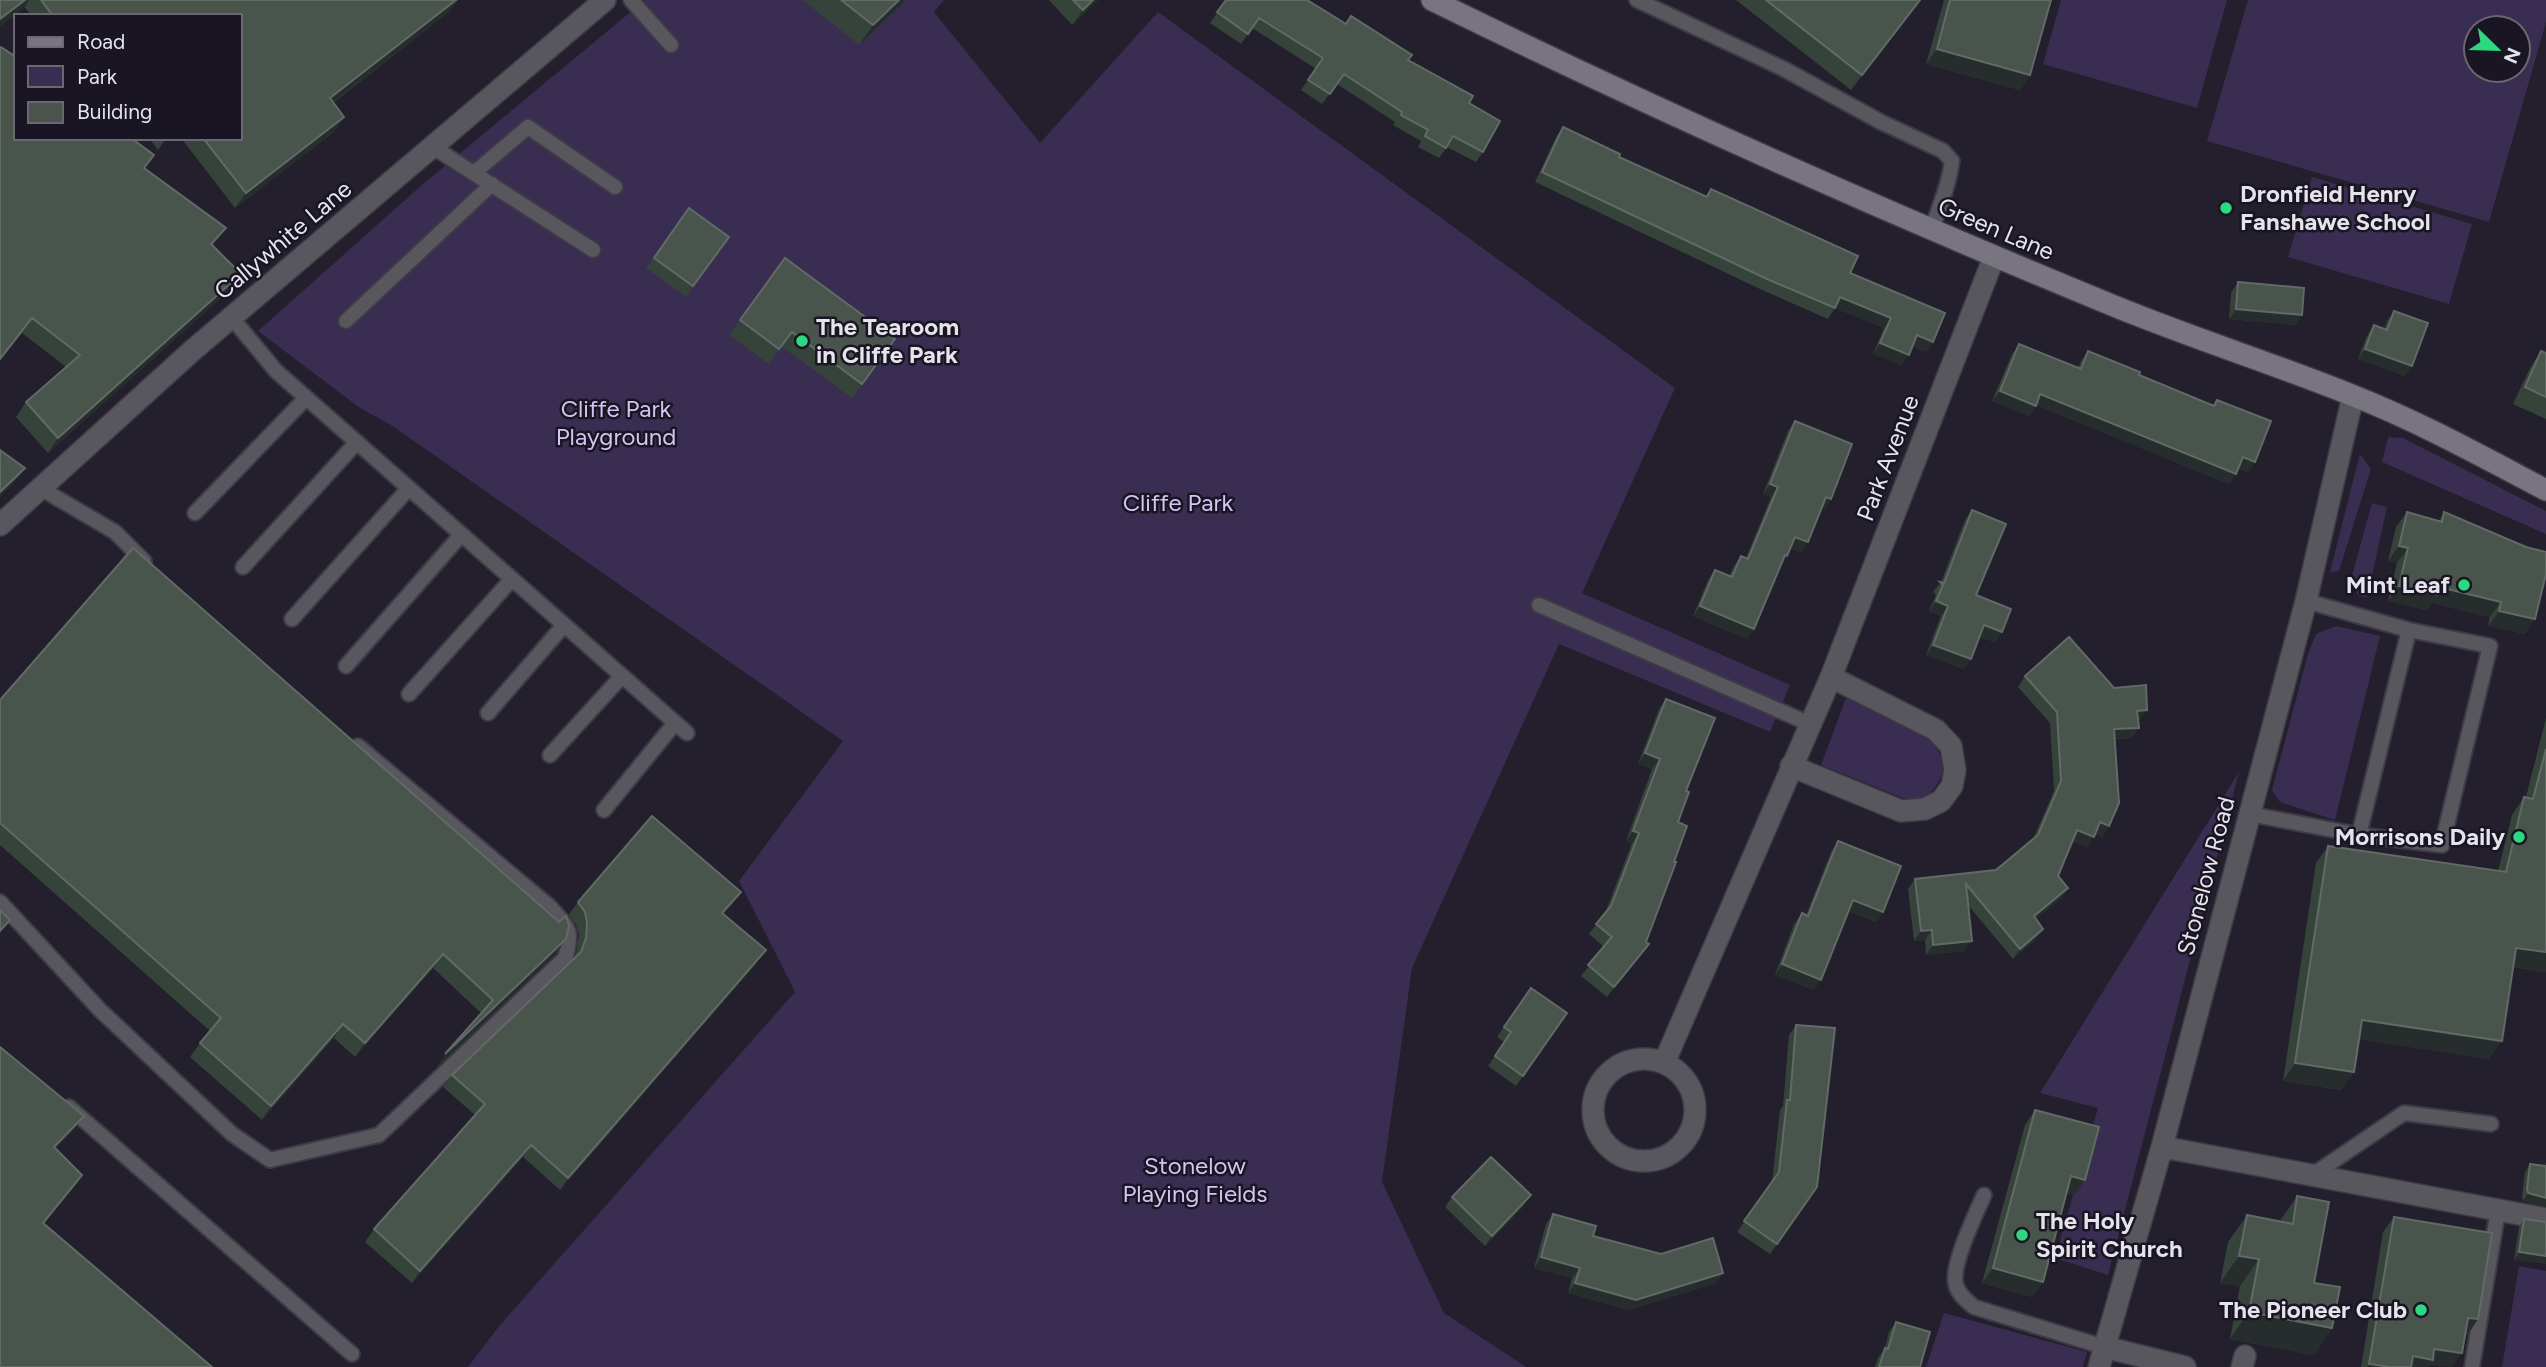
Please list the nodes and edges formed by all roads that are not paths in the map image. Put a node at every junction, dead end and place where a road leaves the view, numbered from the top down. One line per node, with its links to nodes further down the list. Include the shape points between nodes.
1 (605, 0): 6 (street, Callywhite Lane)
2 (631, 0): 5 (lane)
3 (1433, 0): 10 (main road, Green Lane)
4 (1637, 0): 10 (lane, via 1943,150 1952,161 1951,169)
5 (671, 45)
6 (433, 146): 7 (lane); 13 (street, Callywhite Lane)
7 (474, 173): 8 (lane); 9 (lane, via 528,127)
8 (492, 184): 11 (lane); 14 (lane)
9 (614, 187)
10 (1931, 231): 12 (main road, Green Lane)
11 (593, 250)
12 (1994, 257): 15 (main road, Green Lane, via 2164,327); 34 (street, Park Avenue)
13 (232, 318): 16 (lane, via 276,371); 18 (street, Callywhite Lane)
14 (346, 321)
15 (2353, 396): 20 (main road, Green Lane, via 2421,425); 27 (street, Stonelow Road)
16 (306, 398): 17 (lane); 21 (lane)
17 (357, 442): 19 (lane); 24 (lane)
18 (40, 488): 22 (street, Callywhite Lane); 25 (lane, via 115,532)
19 (409, 488): 23 (lane); 29 (lane)
20 (2546, 490)
21 (195, 513)
22 (0, 526)
23 (461, 535): 26 (lane); 32 (lane)
24 (243, 567)
25 (152, 570)
26 (512, 579): 30 (lane); 35 (lane)
27 (2306, 601): 31 (lane); 44 (street, Stonelow Road)
28 (1539, 605): 38 (lane)
29 (292, 619)
30 (564, 625): 33 (lane); 36 (lane)
31 (2409, 630): 45 (lane); 45 (lane, via 2490,646 2442,845)
32 (346, 666)
33 (622, 676): 37 (lane); 41 (lane)
34 (1831, 677): 38 (street, Park Avenue); 42 (street, via 1936,730 1951,746 1952,786 1941,801 1925,810 1900,811)
35 (409, 694)
36 (488, 713)
37 (675, 723): 39 (lane); 43 (lane)
38 (1810, 724): 42 (street, Park Avenue)
39 (687, 733)
40 (349, 739): 46 (lane, via 550,906 571,940 565,958 379,1135 270,1160 232,1134 100,1010)
41 (550, 755)
42 (1791, 766): 47 (street, Park Avenue)
43 (604, 810)
44 (2250, 814): 45 (lane); 50 (street, Stonelow Road)
45 (2359, 835)
46 (0, 902)
47 (1664, 1063): 47 (street, via 1688,1085 1694,1109 1690,1133 1667,1156 1634,1161 1618,1155 1596,1129 1594,1096 1614,1068 1647,1059)
48 (59, 1098): 55 (lane)
49 (2491, 1124): 51 (lane, via 2404,1113)
50 (2161, 1147): 51 (street); 56 (street, Stonelow Road)
51 (2314, 1174): 53 (street)
52 (1984, 1195): 56 (lane, via 1959,1254 1955,1284 1962,1297 1973,1307)
53 (2498, 1210): 54 (street); 58 (lane)
54 (2546, 1219)
55 (352, 1354)
56 (2101, 1357): 57 (street)
57 (2185, 1367)
58 (2472, 1367)

